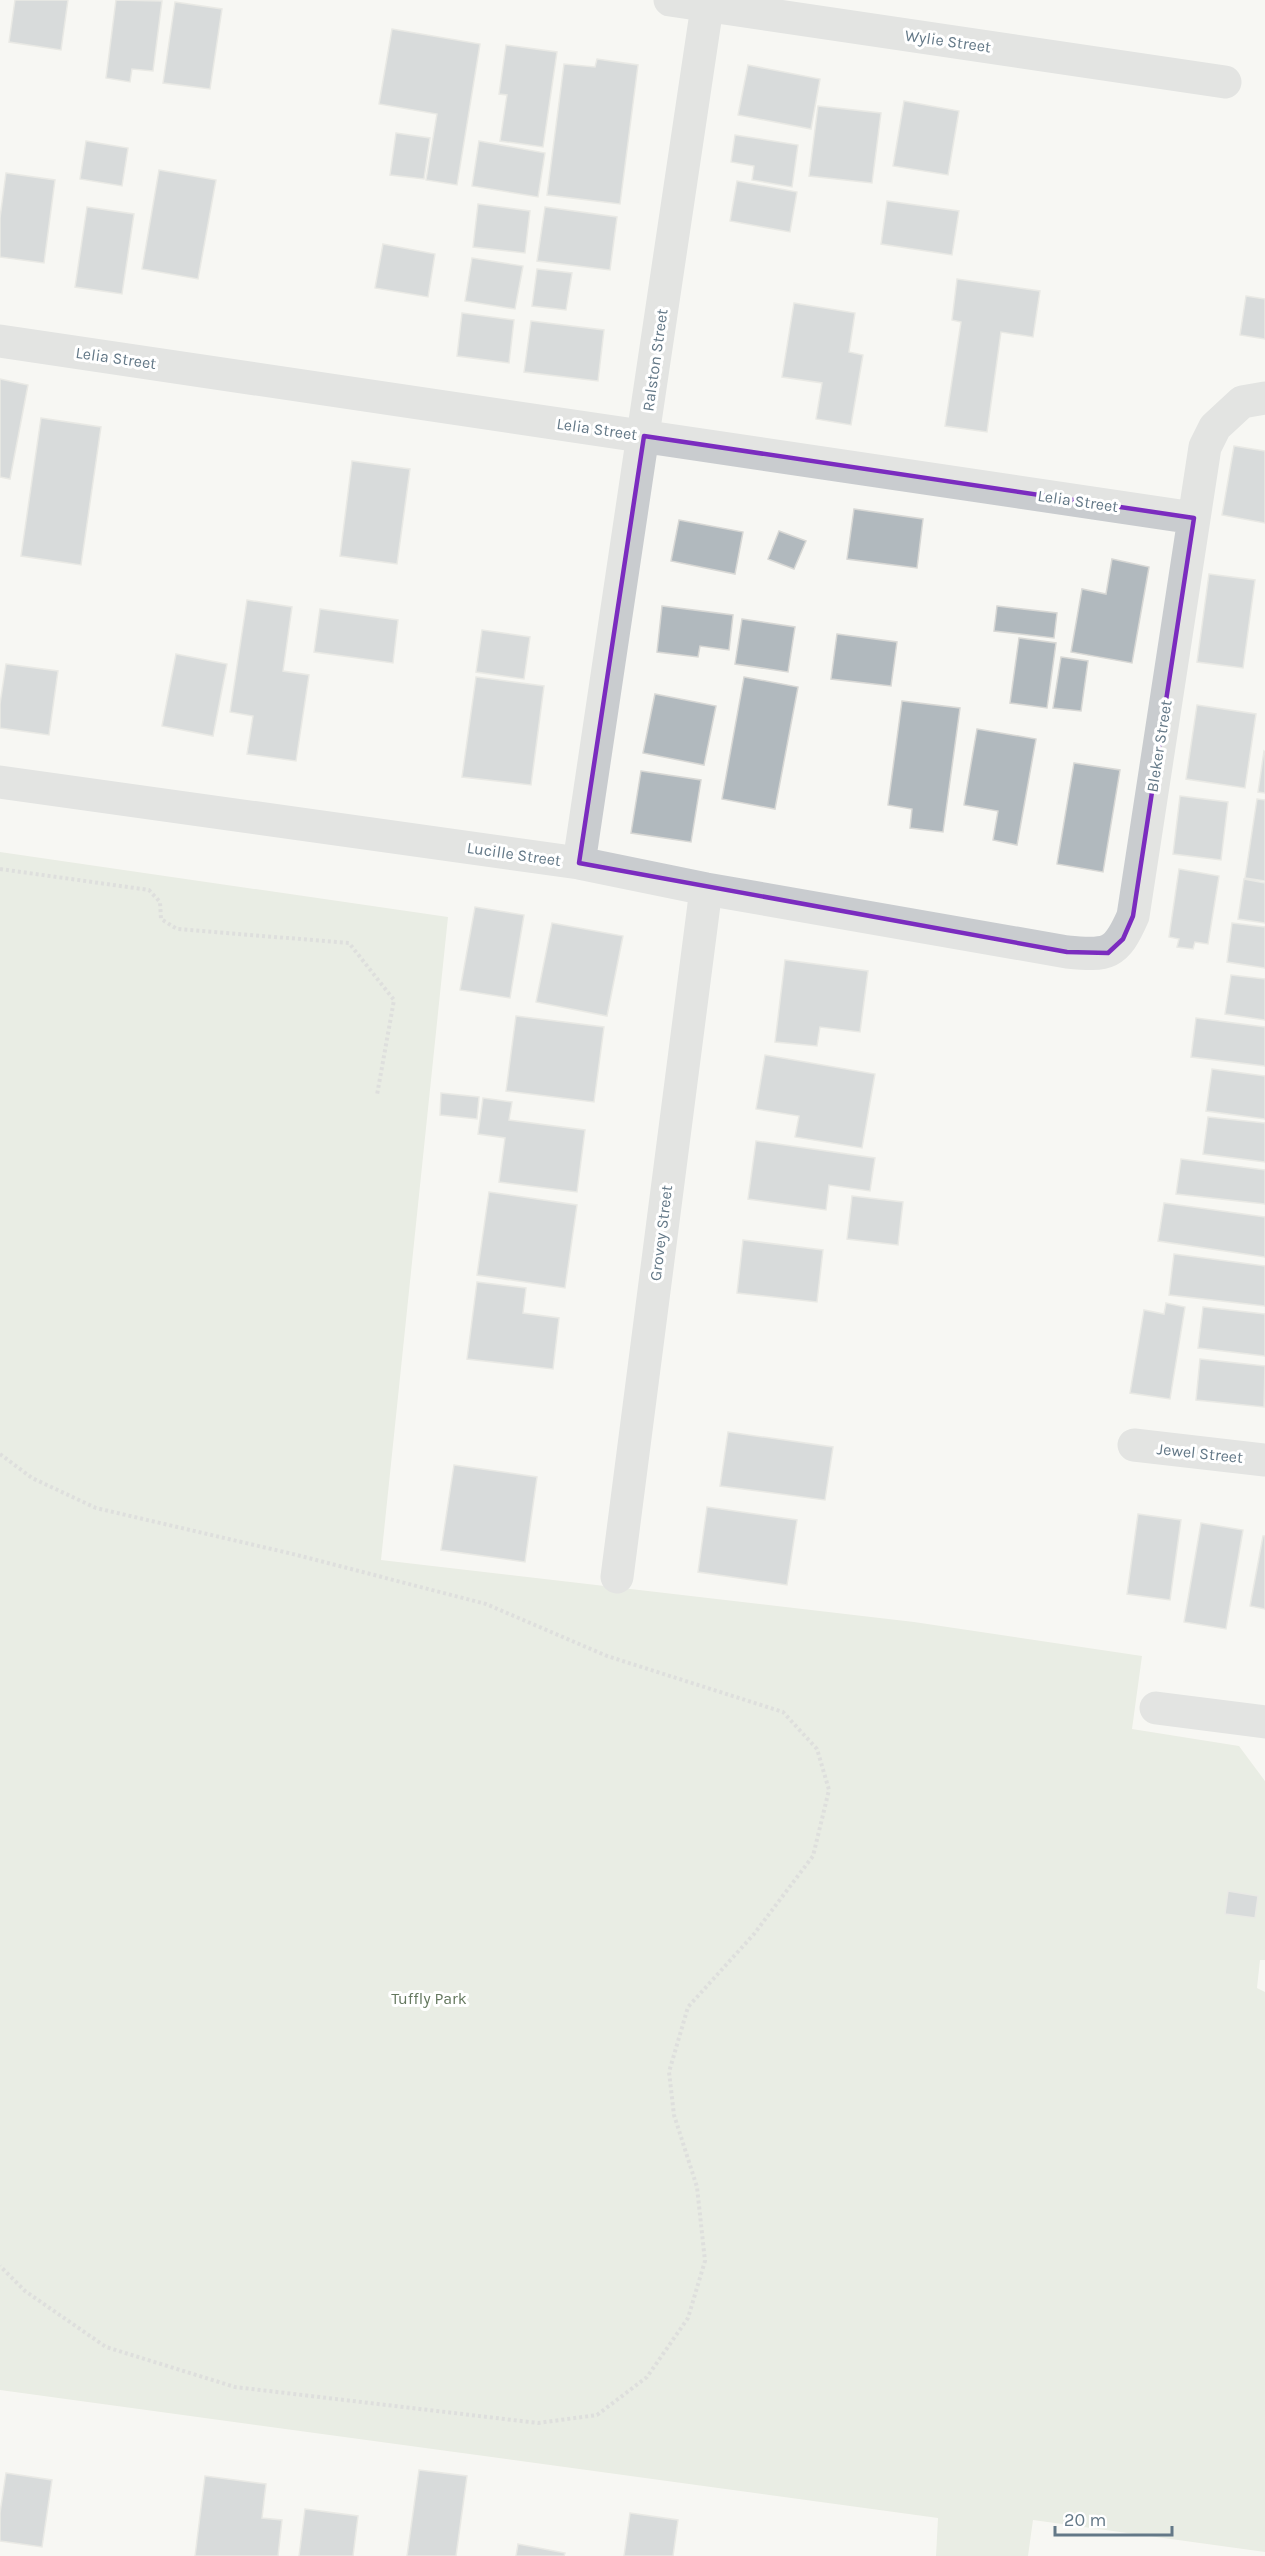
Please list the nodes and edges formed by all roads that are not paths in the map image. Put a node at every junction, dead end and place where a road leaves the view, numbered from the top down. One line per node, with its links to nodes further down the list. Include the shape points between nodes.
1 (670, 0): 2 (street, Wylie Street)
2 (708, 3): 3 (street, Wylie Street); 6 (street, Ralston Street)
3 (1226, 82)
4 (0, 341): 6 (street, Lelia Street)
5 (1265, 398): 7 (street, Bleker Street, via 1242,402 1215,428 1205,447)
6 (644, 436): 7 (street, Lelia Street); 9 (street, Ralston Street)
7 (1194, 518): 11 (street, Bleker Street, via 1133,916 1123,939 1108,953)
8 (0, 782): 9 (street, Lucille Street)
9 (579, 863): 10 (street, Lucille Street)
10 (706, 889): 11 (street, Lucille Street); 14 (street, Grovey Street)
11 (1024, 945)
12 (1134, 1445): 13 (street, Jewel Street)
13 (1265, 1460)
14 (616, 1577)
15 (1156, 1708): 16 (street)
16 (1265, 1722)

